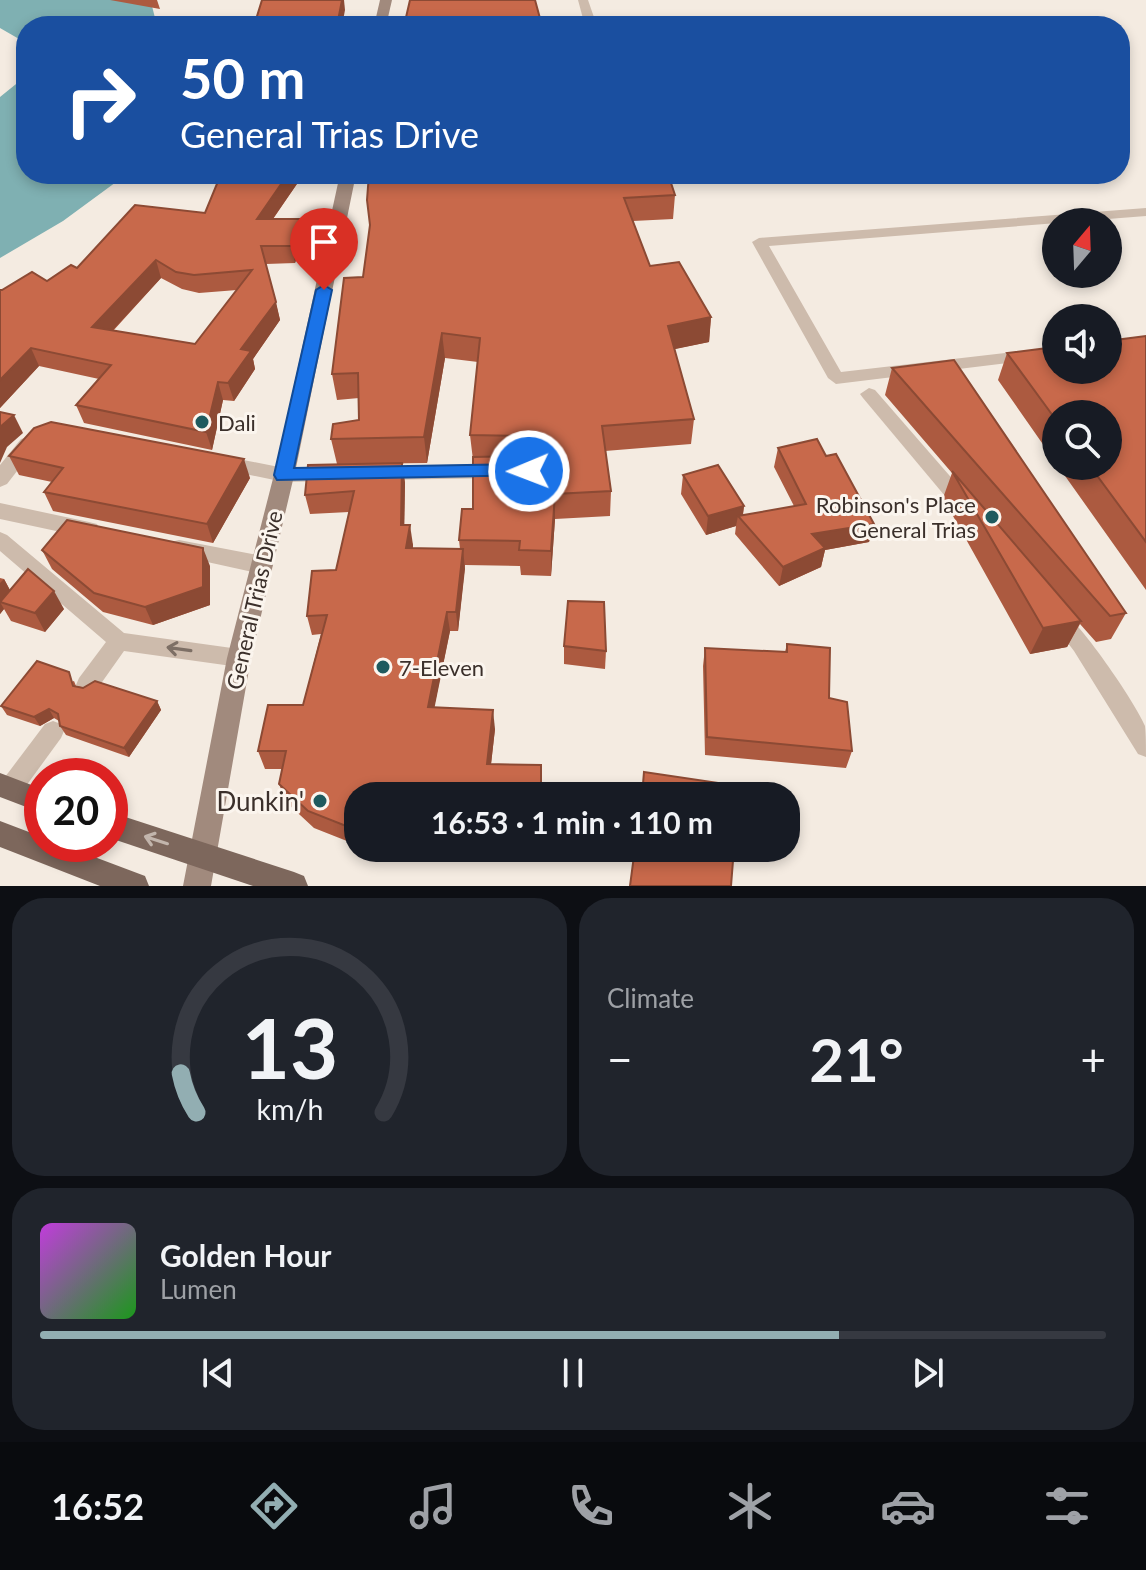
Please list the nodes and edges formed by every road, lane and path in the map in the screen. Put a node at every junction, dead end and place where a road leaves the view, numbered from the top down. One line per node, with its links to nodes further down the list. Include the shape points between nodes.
1 (346, 184): 8 (main road, General Trias Drive)
2 (1146, 212): 3 (lane, via 759,242 836,378 969,371)
3 (1042, 355)
4 (869, 394): 11 (lane)
5 (46, 431): 9 (street)
6 (195, 457): 8 (street)
7 (514, 471): 8 (lane)
8 (284, 475): 15 (main road, General Trias Drive)
9 (0, 479)
10 (0, 511): 12 (street)
11 (970, 513)
12 (108, 533)
13 (0, 540): 17 (lane)
14 (154, 543): 15 (street)
15 (262, 565): 18 (main road, General Trias Drive)
16 (1041, 597): 21 (lane, via 1082,645)
17 (119, 641): 18 (lane, one-way to 17); 19 (lane)
18 (239, 658): 26 (main road, General Trias Drive)
19 (87, 685)
20 (53, 731): 22 (lane)
21 (1146, 747)
22 (5, 787): 23 (main road)
23 (24, 794)
24 (128, 831): 26 (main road, one-way to 24)
25 (0, 834): 27 (main road)
26 (202, 855): 28 (main road, General Trias Drive); 29 (main road)
27 (135, 886)
28 (197, 886)
29 (294, 886)

